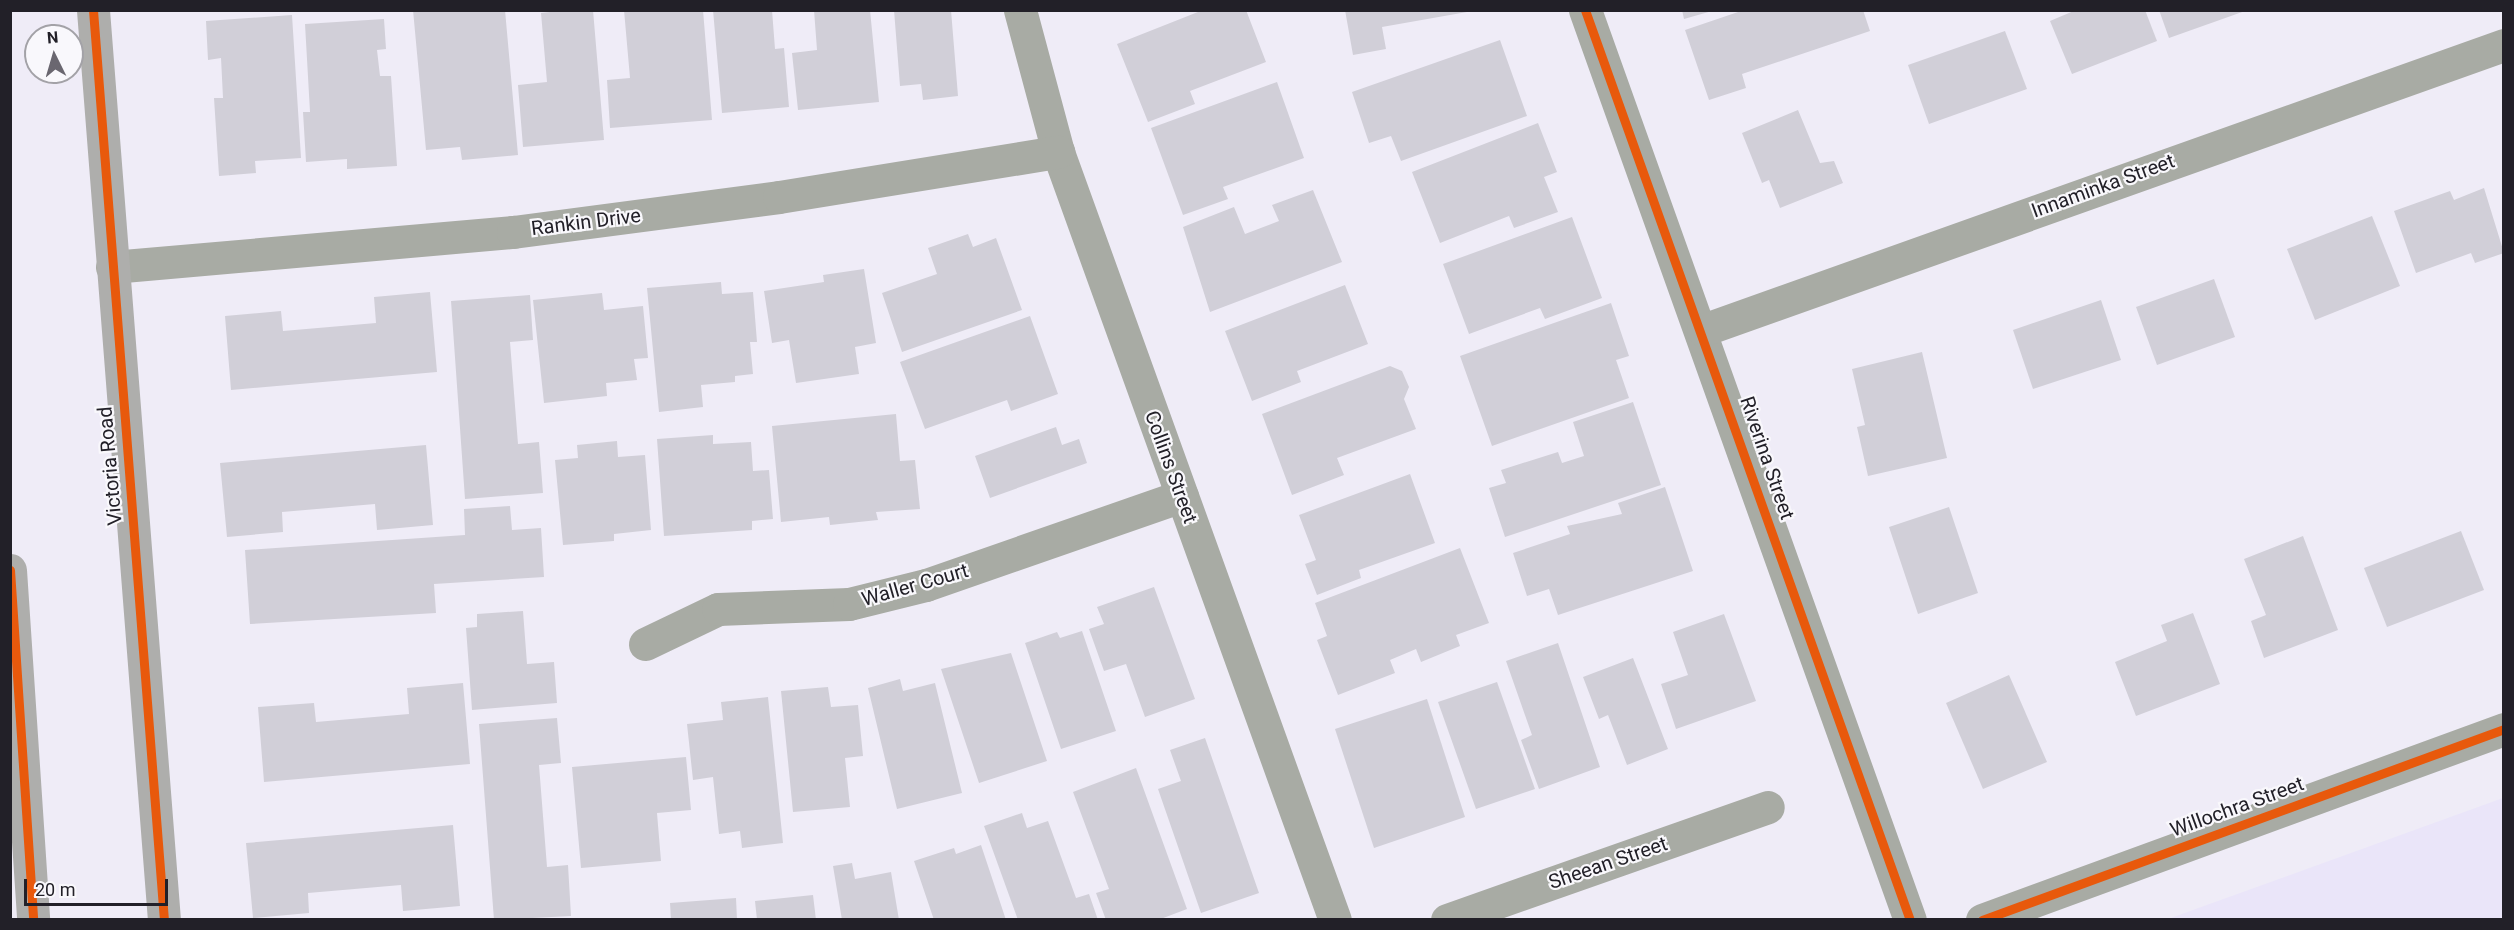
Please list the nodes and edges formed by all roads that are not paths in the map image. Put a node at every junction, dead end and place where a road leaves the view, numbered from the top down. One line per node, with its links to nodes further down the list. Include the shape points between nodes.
1 (93, 10): 6 (highway, Victoria Road)
2 (1020, 10): 5 (street, Collins Street)
3 (1585, 10): 7 (street, Riverina Street)
4 (2504, 45): 7 (street, Innaminka Street)
5 (1058, 152): 6 (street, Rankin Drive, via 779,197 513,232); 8 (street, Collins Street)
6 (112, 267): 14 (highway, Victoria Road)
7 (1703, 330): 17 (street, Riverina Street)
8 (1182, 496): 10 (street, Waller Court, via 926,585 849,604 718,609); 15 (street, Collins Street)
9 (10, 570): 13 (highway)
10 (645, 644)
11 (2504, 729): 18 (street, Willochra Street)
12 (1768, 807): 16 (street, Sheean Street)
13 (33, 920)
14 (164, 920)
15 (1335, 920)
16 (1447, 920)
17 (1910, 920)
18 (1982, 920)

